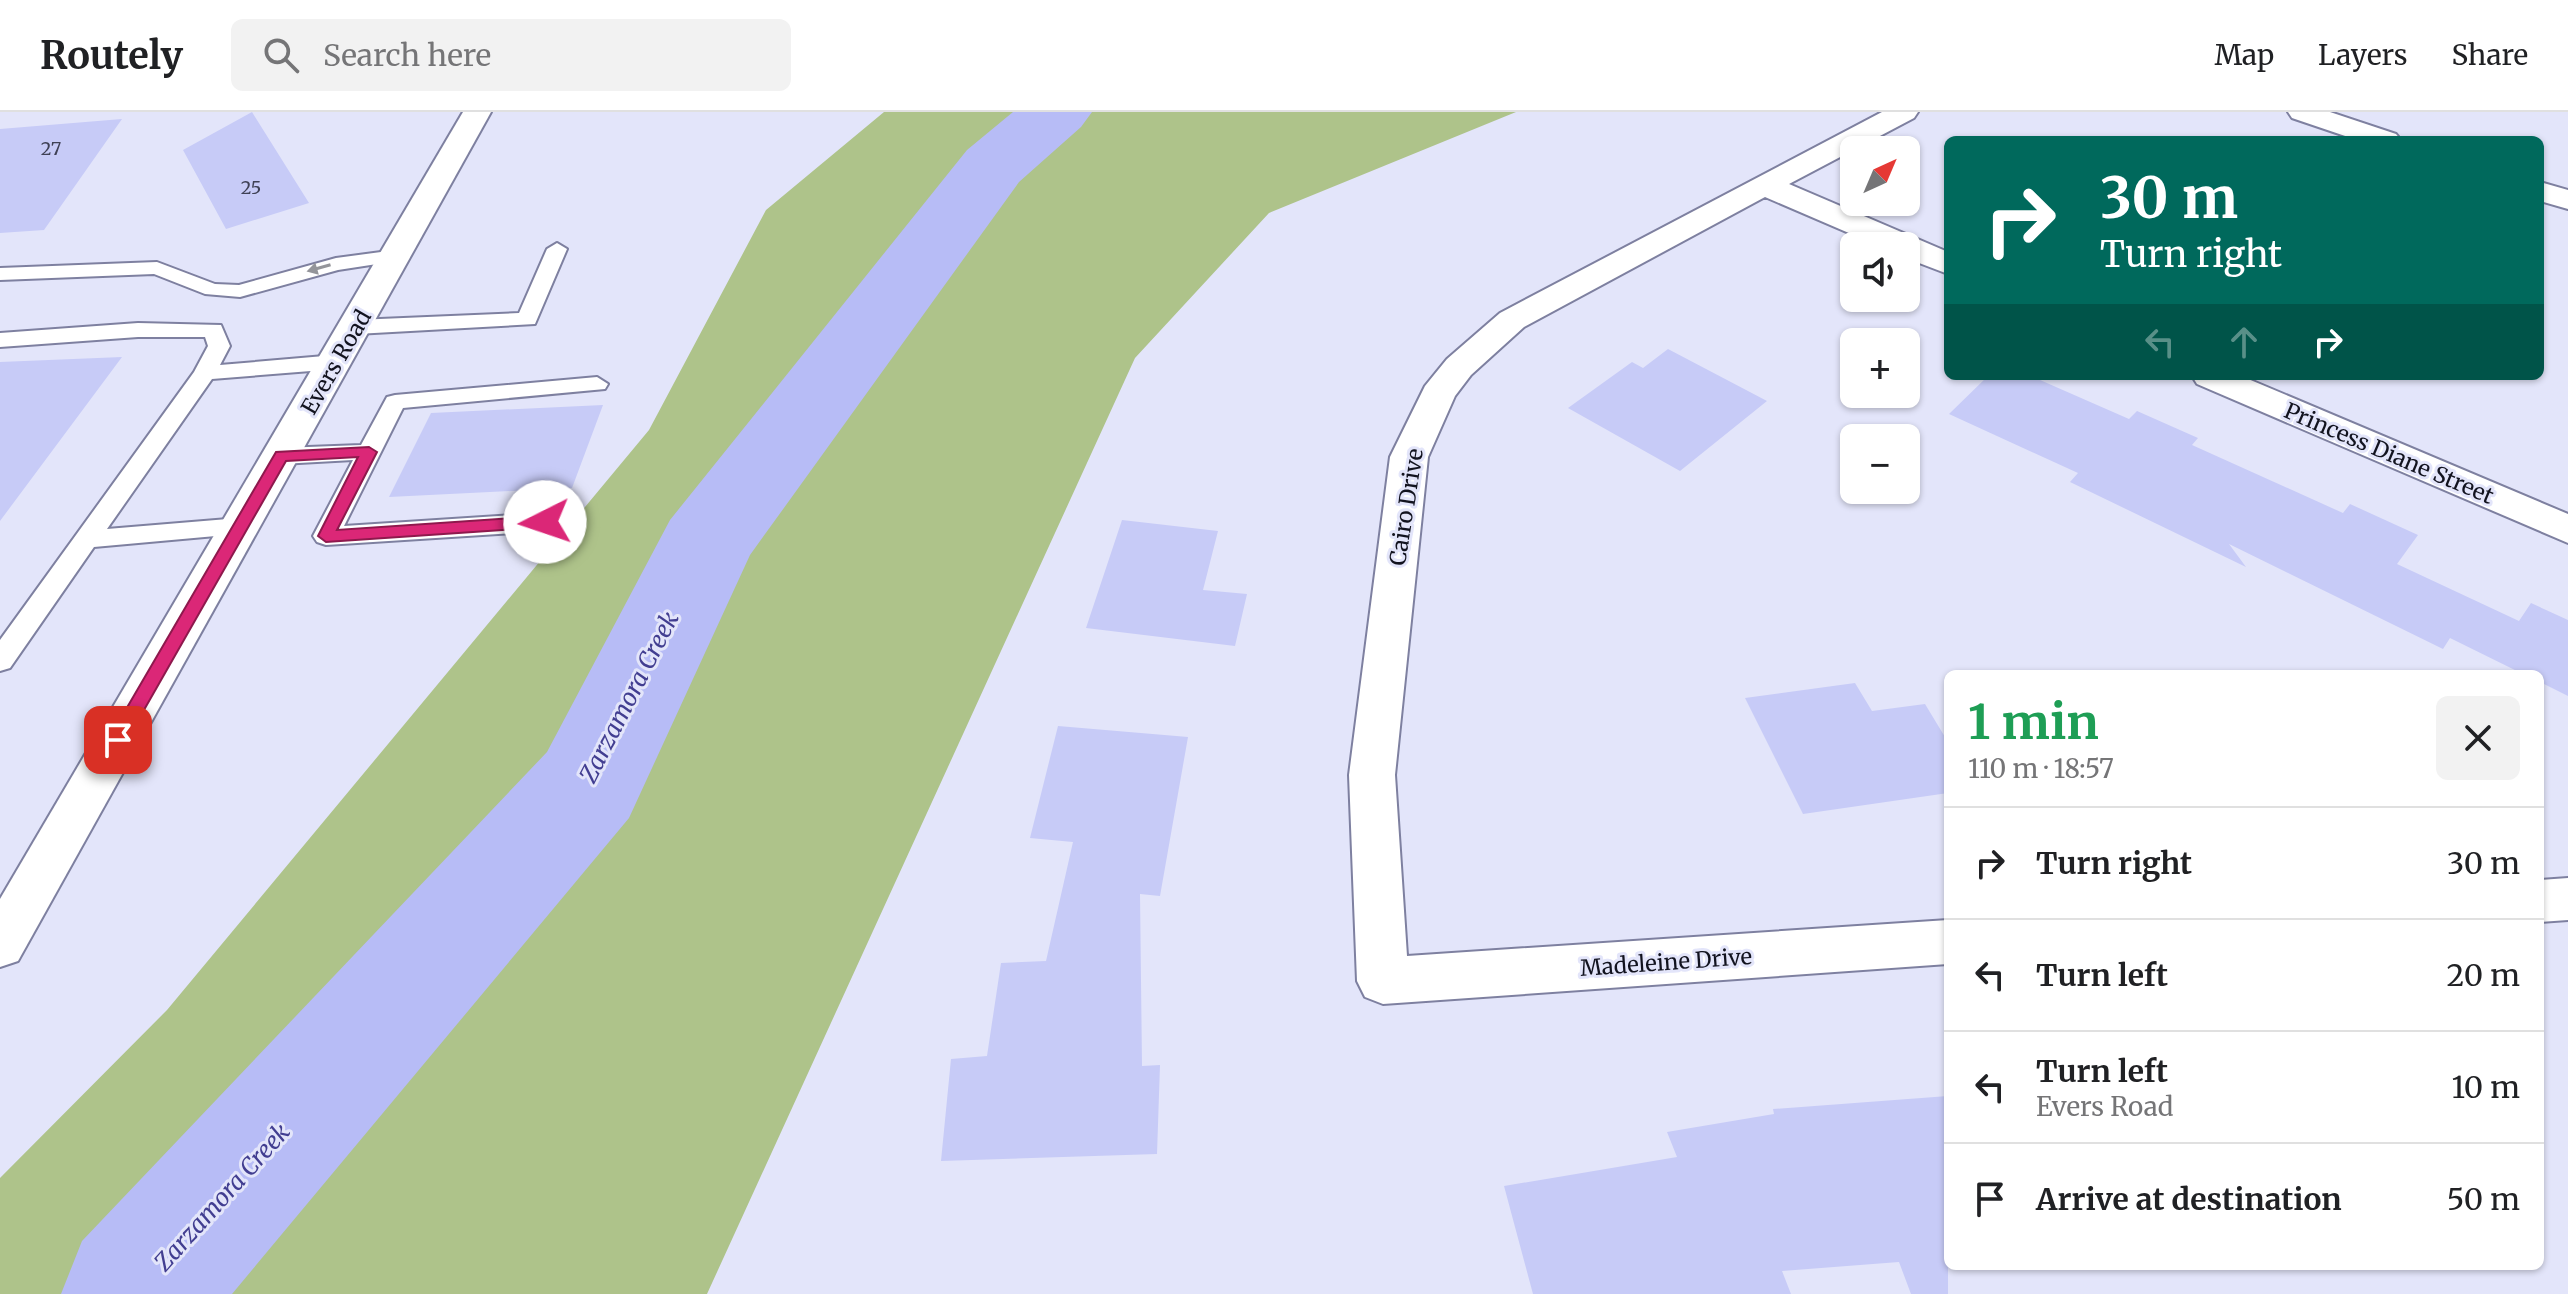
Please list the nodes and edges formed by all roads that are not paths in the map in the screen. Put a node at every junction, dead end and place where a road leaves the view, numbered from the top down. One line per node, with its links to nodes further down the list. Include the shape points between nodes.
1 (477, 112): 9 (street, Evers Road)
2 (1904, 112): 5 (street, Cairo Drive)
3 (2302, 112): 4 (street)
4 (2374, 136)
5 (1764, 185): 10 (street); 30 (street, Cairo Drive, via 1512,320 1459,367 1422,424 1409,457 1372,775)
6 (2544, 192): 7 (street)
7 (2568, 200)
8 (557, 249): 12 (lane, via 527,319)
9 (396, 256): 11 (lane, one-way to 11, via 336,264 240,291 212,290 157,268); 12 (street, Evers Road)
10 (1944, 262)
11 (0, 274)
12 (356, 327): 14 (street, Evers Road)
13 (0, 340): 15 (lane, via 213,330 219,346)
14 (336, 362): 15 (lane); 19 (street, Evers Road)
15 (205, 373): 23 (lane)
16 (2219, 380): 22 (street, Princess Diane Street)
17 (597, 384): 18 (lane, via 395,402)
18 (369, 452): 19 (lane); 20 (lane, via 326,536)
19 (281, 456): 21 (street, Evers Road)
20 (545, 522)
21 (240, 527): 23 (lane); 26 (street, Evers Road)
22 (2568, 529)
23 (86, 539): 24 (lane)
24 (0, 661)
25 (2568, 899): 27 (street)
26 (13, 901): 29 (street, Evers Road)
27 (2544, 901)
28 (1944, 942): 30 (street, Madeleine Drive)
29 (0, 945)
30 (1383, 981)

